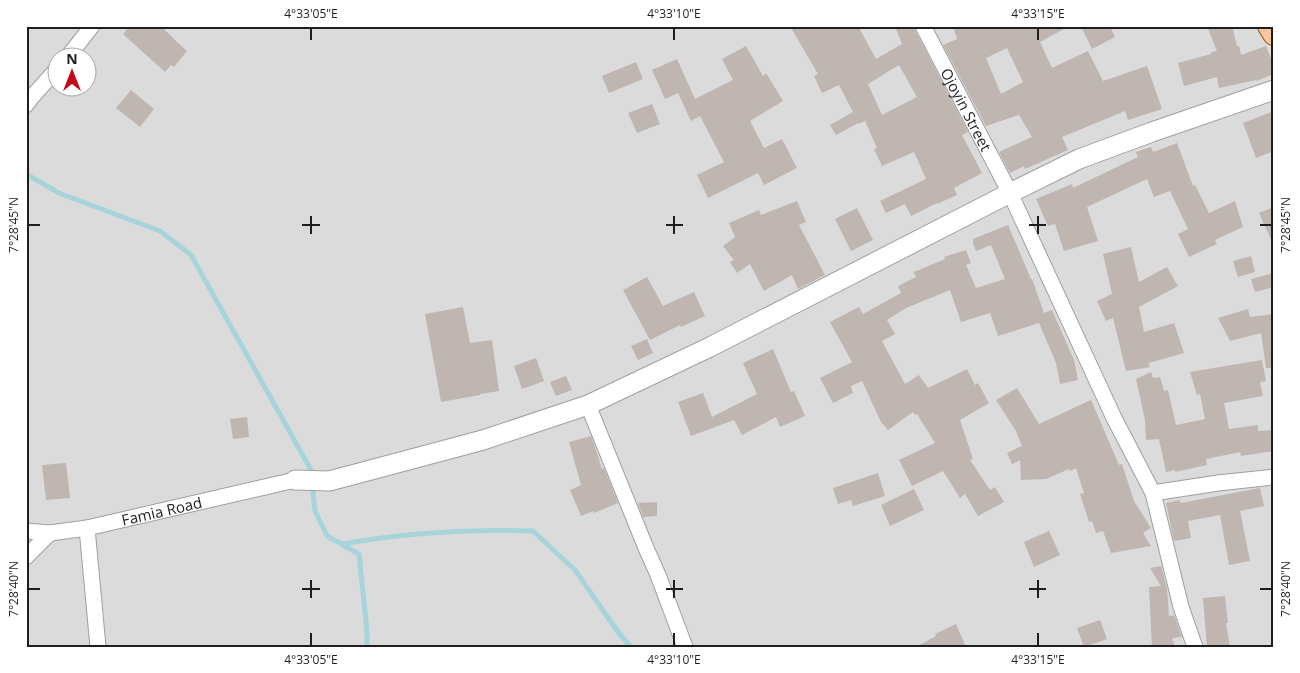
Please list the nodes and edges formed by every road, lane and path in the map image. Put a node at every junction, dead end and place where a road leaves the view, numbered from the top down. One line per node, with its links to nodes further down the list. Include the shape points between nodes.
1 (92, 26): 5 (street)
2 (924, 26): 9 (street, Ojoyin Street)
3 (1269, 26): 4 (main road)
4 (1274, 34)
5 (75, 48)
6 (48, 79): 8 (street)
7 (1274, 90): 9 (street, via 1079,159)
8 (28, 100)
9 (1010, 193): 10 (street, via 710,347); 13 (street, Ojoyin Street, via 1114,418)
10 (588, 405): 12 (street, via 483,440 329,481); 19 (street)
11 (1274, 477): 13 (street)
12 (295, 480): 14 (street, Famia Road)
13 (1153, 492): 20 (street, Ojoyin Street, via 1181,606)
14 (87, 528): 16 (street, Famia Road); 18 (street)
15 (26, 531): 16 (street, Famia Road)
16 (50, 533): 17 (street)
17 (26, 557)
18 (98, 647)
19 (685, 647)
20 (1195, 647)

